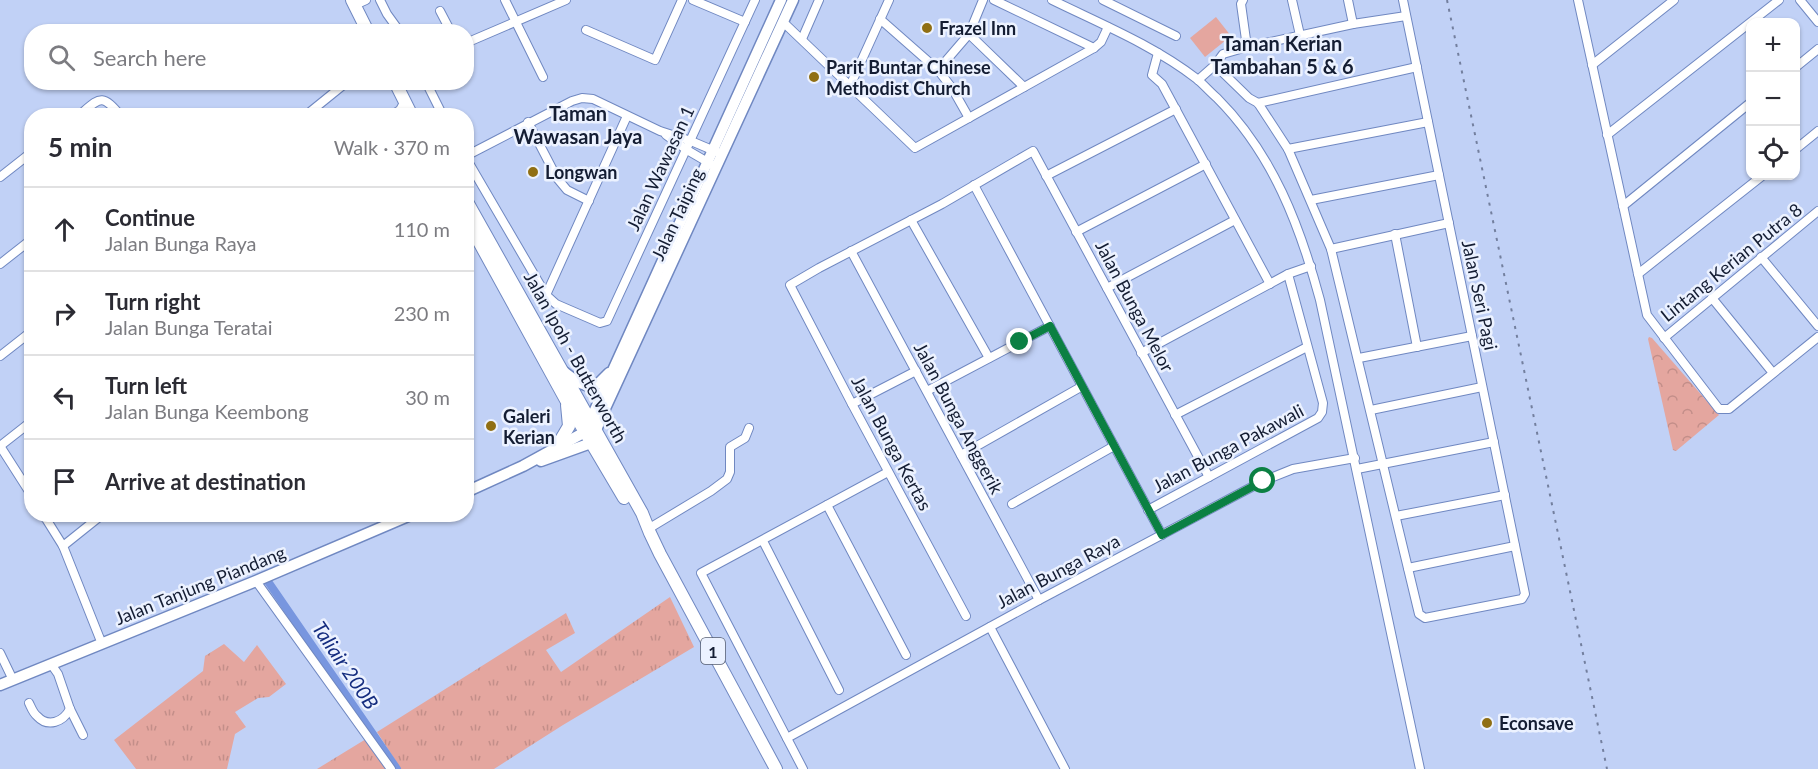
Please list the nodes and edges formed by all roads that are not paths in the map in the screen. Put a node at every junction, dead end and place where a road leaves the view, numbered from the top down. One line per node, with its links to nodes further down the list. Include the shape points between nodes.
1 (380, 0): 32 (street)
2 (506, 0): 27 (street)
3 (566, 0): 27 (street)
4 (682, 0): 36 (street, via 655,60)
5 (693, 0): 28 (street)
6 (755, 0): 28 (street, Jalan Wawasan 1)
7 (781, 0): 78 (main road, Jalan Taiping)
8 (793, 0): 29 (main road, Jalan Taiping)
9 (819, 0): 41 (street)
10 (889, 0): 26 (street)
11 (983, 0): 37 (street)
12 (994, 0): 43 (street)
13 (1052, 0): 35 (street)
14 (1103, 0): 39 (street)
15 (1243, 0): 42 (street, via 1240,4)
16 (1292, 0): 38 (street)
17 (1347, 0): 34 (street)
18 (1403, 0): 25 (street, Jalan Seri Pagi)
19 (1578, 0): 48 (street)
20 (1674, 0): 48 (street)
21 (1779, 0): 72 (street)
22 (1800, 0): 30 (street)
23 (358, 2): 31 (highway)
24 (440, 11): 33 (street)
25 (1406, 16): 34 (street); 49 (street, Jalan Seri Pagi)
26 (880, 19): 50 (street); 53 (street)
27 (516, 21): 40 (street); 51 (street)
28 (745, 22): 73 (street, Jalan Wawasan 1)
29 (783, 22): 41 (street); 78 (main road, Jalan Taiping)
30 (1818, 22)
31 (365, 24)
32 (395, 24)
33 (447, 24)
34 (1353, 24): 38 (street)
35 (1108, 27): 43 (street); 45 (street)
36 (586, 30)
37 (969, 34): 50 (street); 54 (street)
38 (1300, 35): 42 (street)
39 (1176, 36)
40 (474, 39)
41 (802, 39): 53 (street)
42 (1247, 47): 47 (street, via 1223,54)
43 (1094, 48): 54 (street)
44 (1818, 49): 46 (street)
45 (1158, 53): 52 (street); 65 (street, via 1152,75)
46 (1800, 64)
47 (1215, 65): 52 (street); 58 (street)
48 (1592, 65): 72 (street)
49 (1416, 67): 58 (street); 69 (street, Jalan Seri Pagi)
50 (938, 70): 67 (street)
51 (543, 77)
52 (1198, 80): 104 (street, via 1228,110 1269,166 1300,232)
53 (850, 86): 67 (street, via 915,148)
54 (1024, 87): 67 (street)
55 (337, 90): 62 (street)
56 (396, 90): 63 (highway)
57 (430, 90): 64 (street)
58 (1258, 103): 75 (street)
59 (1746, 106): 90 (street)
60 (88, 108): 61 (street, via 103,99)
61 (114, 108)
62 (315, 108)
63 (397, 108)
64 (439, 108)
65 (1176, 109): 81 (street); 83 (street)
66 (627, 116): 68 (street, via 593,99 582,98); 70 (street); 89 (street)
67 (969, 118)
68 (528, 122): 77 (street); 89 (street, via 557,178 567,190)
69 (1428, 122): 75 (street); 84 (street, Jalan Seri Pagi)
70 (660, 130): 73 (street); 76 (street)
71 (1818, 131): 74 (street)
72 (1608, 135): 90 (street)
73 (691, 141): 76 (street, Jalan Wawasan 1); 78 (street)
74 (1800, 146)
75 (1288, 149): 88 (street)
76 (687, 150): 80 (street); 109 (street, Jalan Wawasan 1, via 607,321 600,323 556,304)
77 (474, 152)
78 (718, 152): 80 (main road, Jalan Taiping)
79 (24, 158): 85 (street)
80 (712, 164): 123 (main road, Jalan Taiping); 136 (main road, Jalan Taiping)
81 (1206, 164): 94 (street); 96 (street)
82 (474, 171): 109 (street)
83 (1046, 176): 87 (street, Jalan Bunga Melor, via 1032,151); 96 (street, Jalan Bunga Melor)
84 (1439, 176): 88 (street); 95 (street, Jalan Seri Pagi)
85 (0, 177)
86 (1757, 180): 106 (street)
87 (974, 185): 93 (street); 111 (street)
88 (1311, 200): 100 (street)
89 (589, 201): 109 (street)
90 (1623, 206): 106 (street)
91 (474, 214): 125 (highway, Jalan Ipoh - Butterworth / 1)
92 (1816, 216): 102 (street, Lintang Kerian Putra 8)
93 (911, 220): 101 (street); 121 (street)
94 (1235, 220): 107 (street); 108 (street)
95 (1449, 223): 98 (street); 113 (street, Jalan Seri Pagi)
96 (1076, 232): 108 (street, Jalan Bunga Melor)
97 (474, 233): 130 (highway, Jalan Ipoh - Butterworth / 1)
98 (1395, 234): 100 (street); 117 (street)
99 (24, 245): 103 (street)
100 (1331, 249): 122 (street)
101 (851, 251): 124 (street, Jalan Bunga Anggerik); 131 (street, Jalan Bunga Kertas, via 790,285)
102 (1761, 257): 110 (street, Lintang Kerian Putra 8); 112 (street)
103 (0, 264)
104 (1311, 266): 105 (street); 142 (street)
105 (1288, 274): 107 (street); 118 (street, Jalan Bunga Pakawali)
106 (1638, 274): 116 (street, via 1647,315)
107 (1270, 284): 119 (street)
108 (1107, 288): 119 (street, Jalan Bunga Melor)
109 (546, 295)
110 (1712, 298): 116 (street, Lintang Kerian Putra 8); 126 (street)
111 (1050, 326): 121 (street); 139 (street)
112 (1818, 326)
113 (1472, 336): 117 (street); 127 (street, Jalan Seri Pagi)
114 (24, 337): 120 (street)
115 (1818, 337): 126 (street)
116 (1664, 338): 126 (street, via 1719,409 1729,409)
117 (1417, 346): 122 (street)
118 (1307, 347): 133 (street); 147 (street, Jalan Bunga Pakawali, via 1323,403 1318,418)
119 (1141, 353): 133 (street, Jalan Bunga Melor)
120 (0, 356)
121 (989, 358): 129 (street)
122 (1359, 358): 132 (street)
123 (614, 367): 125 (main road, via 592,387); 136 (main road, Jalan Taiping)
124 (916, 371): 129 (street, Jalan Bunga Anggerik); 131 (street)
125 (564, 372): 136 (highway, Jalan Ipoh - Butterworth / 1)
126 (1773, 373)
127 (1482, 387): 132 (street); 137 (street, Jalan Seri Pagi)
128 (1079, 388): 141 (street)
129 (927, 391): 141 (street, Jalan Bunga Anggerik)
130 (566, 400): 136 (highway, Jalan Ipoh - Butterworth / 1); 140 (highway, via 569,426)
131 (852, 404): 146 (street, Jalan Bunga Kertas)
132 (1371, 410): 143 (street)
133 (1175, 415): 147 (street, Jalan Bunga Melor)
134 (24, 427): 138 (street)
135 (749, 428): 158 (street, via 745,438 730,447 727,479)
136 (591, 432): 140 (main road); 144 (main road, via 552,458); 158 (highway, Jalan Ipoh - Butterworth / 1, via 635,516)
137 (1494, 442): 143 (street); 150 (street, Jalan Seri Pagi)
138 (0, 446): 148 (street)
139 (1114, 446): 151 (street); 153 (street)
140 (556, 448): 144 (main road)
141 (961, 455): 165 (street, Jalan Bunga Anggerik)
142 (1355, 458): 145 (street); 159 (street, Jalan Bunga Raya, via 1293,469)
143 (1384, 463): 145 (street); 154 (street)
144 (523, 466): 149 (main road)
145 (1357, 469): 183 (street)
146 (888, 472): 152 (street); 166 (street, Jalan Bunga Kertas)
147 (1209, 477): 153 (street, Jalan Bunga Pakawali)
148 (24, 484)
149 (474, 488)
150 (1505, 495): 154 (street); 162 (street, Jalan Seri Pagi)
151 (1012, 504)
152 (827, 505): 160 (street); 170 (street)
153 (1148, 510): 159 (street)
154 (1396, 516): 163 (street)
155 (48, 522): 161 (street)
156 (92, 522): 161 (street)
157 (394, 522): 164 (main road, Jalan Tanjung Piandang)
158 (649, 531): 180 (highway, Jalan Ipoh - Butterworth / 1)
159 (1162, 535): 165 (street, Jalan Bunga Raya)
160 (763, 541): 174 (street); 178 (street, via 701,573)
161 (63, 546): 168 (street)
162 (1515, 546): 163 (street); 163 (street, Jalan Seri Pagi, via 1525,594 1522,599 1425,618 1419,614)
163 (1408, 568)
164 (256, 581): 168 (main road, Jalan Tanjung Piandang); 179 (street)
165 (1039, 600): 167 (street, Jalan Bunga Raya)
166 (966, 616)
167 (990, 627): 178 (street, Jalan Bunga Raya); 182 (street)
168 (102, 644): 171 (main road, Jalan Tanjung Piandang)
169 (0, 653): 172 (street)
170 (906, 655)
171 (51, 664): 172 (main road, Jalan Tanjung Piandang); 176 (street)
172 (13, 680): 173 (main road, Jalan Tanjung Piandang)
173 (0, 685)
174 (839, 690)
175 (29, 703): 176 (street, via 36,716 45,721 58,722)
176 (70, 709): 177 (street)
177 (83, 735)
178 (787, 738): 181 (street)
179 (391, 769)
180 (776, 769)
181 (803, 769)
182 (1065, 769)
183 (1419, 769)

